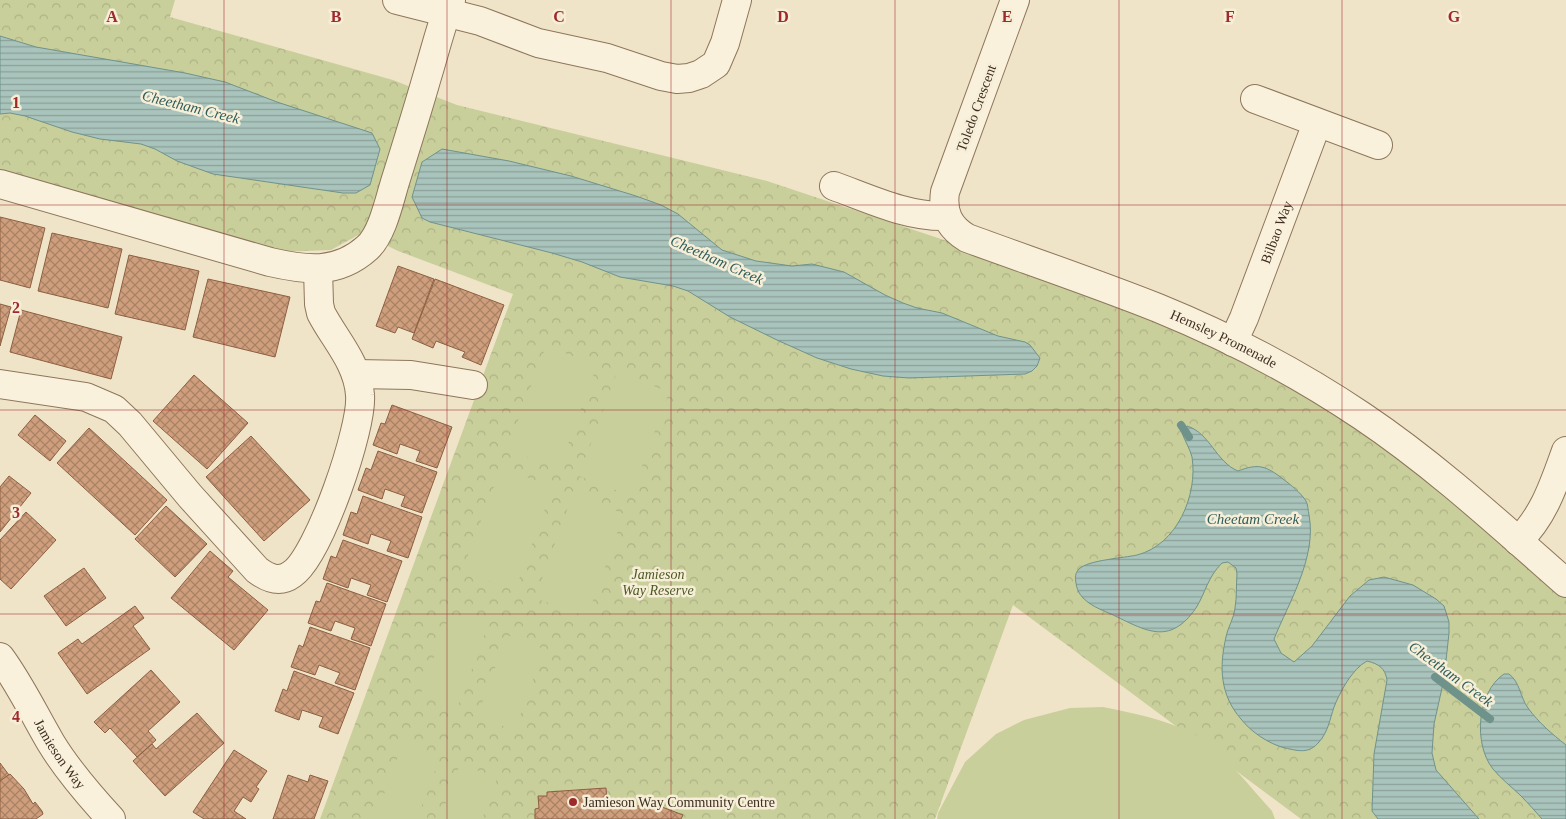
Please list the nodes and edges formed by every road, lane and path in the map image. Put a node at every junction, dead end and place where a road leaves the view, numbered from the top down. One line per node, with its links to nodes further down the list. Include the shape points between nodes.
1 (397, 0): 4 (street)
2 (737, 0): 4 (street, via 716,64 701,74 677,79 607,58 538,43)
3 (1015, 0): 10 (street, Toledo Crescent, via 945,192)
4 (448, 6): 11 (street, via 379,229 369,247 361,253 335,266)
5 (1255, 99): 6 (street)
6 (1317, 123): 7 (street); 12 (street, Bilbao Way)
7 (1378, 145)
8 (0, 184): 11 (street, via 270,262)
9 (834, 186): 10 (street, via 916,214)
10 (946, 216): 12 (street, Hemsley Promenade, via 951,226 967,238 1158,308)
11 (318, 269): 13 (street, via 320,313 351,360)
12 (1233, 342): 17 (street, Hemsley Promenade, via 1319,389 1387,433)
13 (356, 374): 14 (street, via 359,415 329,512 304,562 291,575 276,579 257,570 114,409 79,396); 15 (street, via 411,375)
14 (0, 384)
15 (474, 385)
16 (1566, 451): 17 (street, via 1543,510)
17 (1518, 541): 18 (street, Hemsley Promenade)
18 (1566, 583)
19 (0, 657): 20 (street, Jamieson Way, via 52,744)
20 (111, 819)

